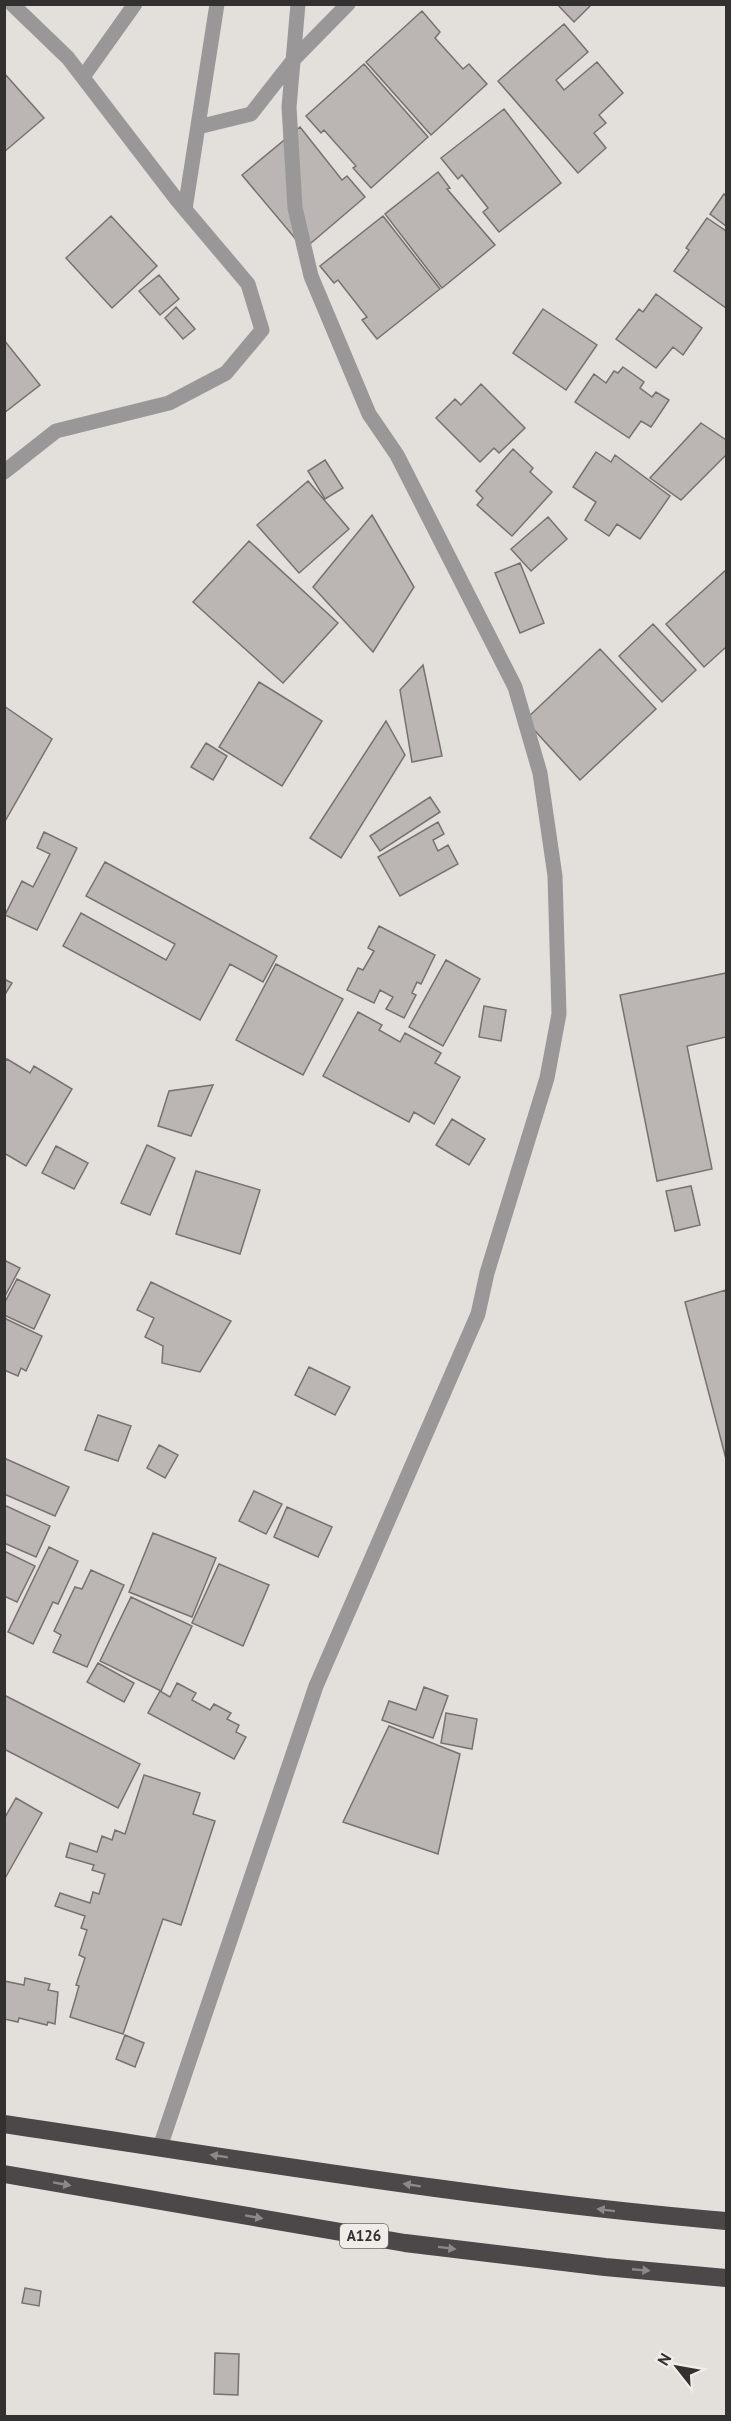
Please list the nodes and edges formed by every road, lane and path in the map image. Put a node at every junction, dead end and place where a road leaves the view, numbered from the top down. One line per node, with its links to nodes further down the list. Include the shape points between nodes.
1 (12, 4): 7 (street, via 69,58)
2 (135, 4): 7 (street)
3 (217, 4): 8 (street)
4 (298, 4): 6 (street)
5 (348, 4): 6 (street)
6 (294, 59): 8 (street, via 250,114); 12 (street, via 290,107 296,208 311,276 369,414 397,455 515,687 540,773 555,876 559,1014 547,1078 478,1314 316,1686)
7 (83, 77): 9 (street)
8 (198, 127): 9 (street)
9 (185, 209): 10 (street, via 248,284 262,330 226,373 169,403 56,431)
10 (4, 472)
11 (4, 2124): 12 (highway)
12 (160, 2147): 14 (highway, one-way to 12, via 463,2193)
13 (4, 2174): 15 (highway, A126, one-way to 15, via 405,2243)
14 (726, 2221)
15 (726, 2278)

